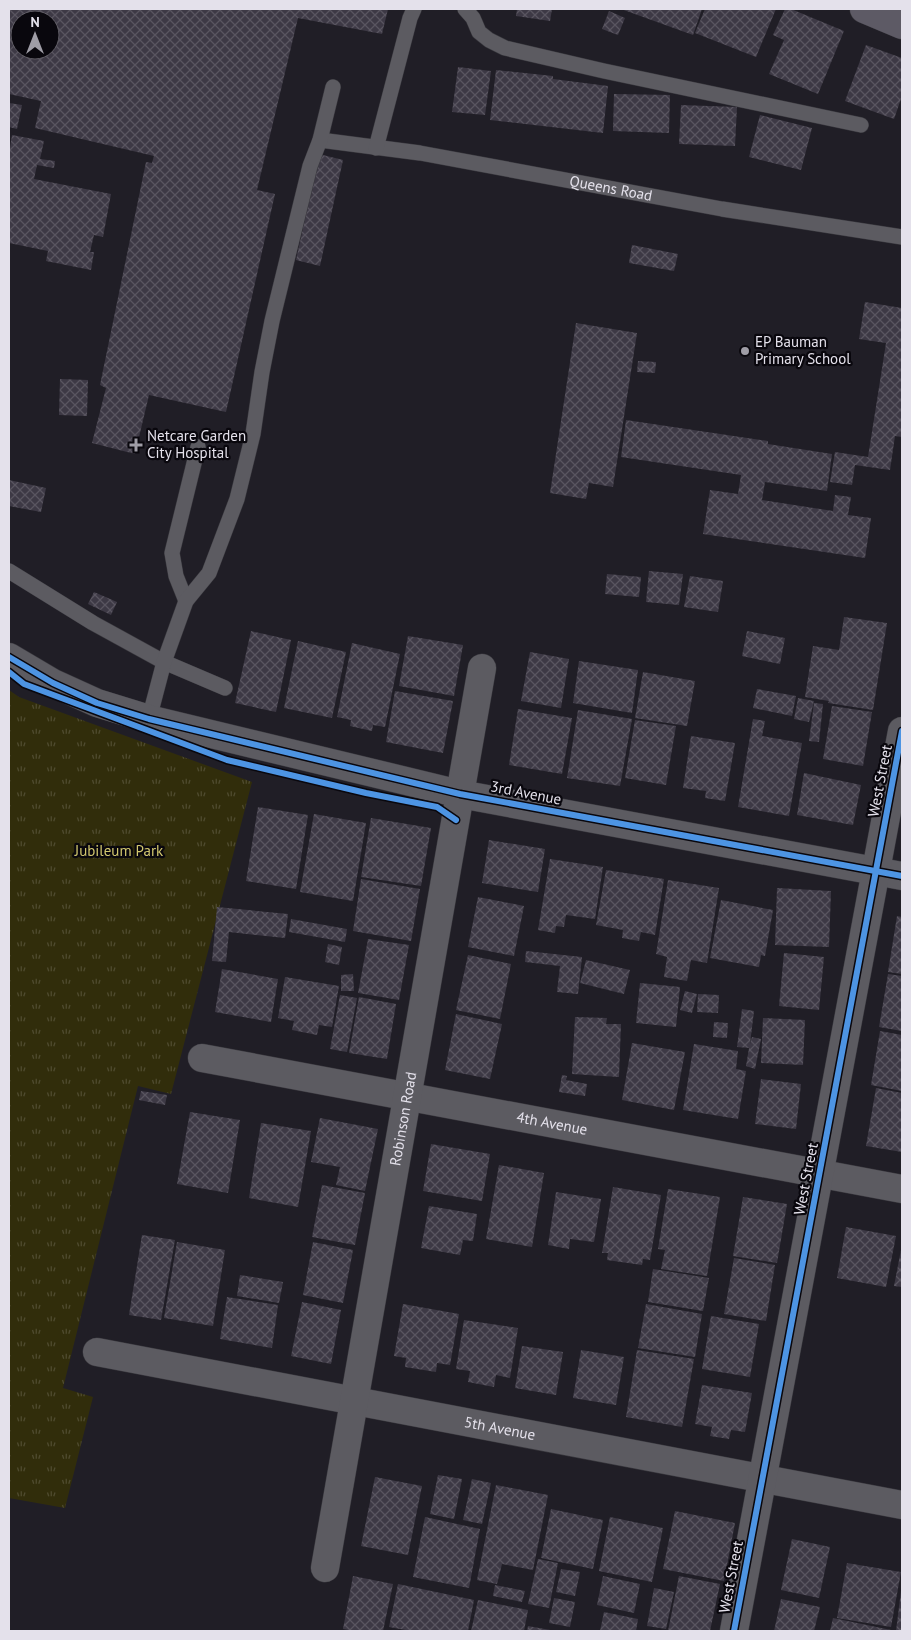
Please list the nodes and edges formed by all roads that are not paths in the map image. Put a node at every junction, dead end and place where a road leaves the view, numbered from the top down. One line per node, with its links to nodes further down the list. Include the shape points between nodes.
1 (414, 9): 8 (lane)
2 (465, 9): 6 (lane, via 479,32 505,48)
3 (864, 9): 4 (main road)
4 (902, 25)
5 (333, 87): 7 (lane)
6 (861, 126)
7 (320, 140): 8 (lane, Queens Road); 12 (lane, via 310,166 272,321 253,434 236,499 209,573)
8 (376, 148): 9 (lane, Queens Road, via 430,154 722,209)
9 (902, 237)
10 (198, 447): 12 (lane, via 172,553 176,576)
11 (9, 571): 14 (lane)
12 (186, 601): 14 (lane)
13 (9, 657): 17 (street, 3rd Avenue, via 53,683 97,703)
14 (164, 662): 16 (lane); 17 (lane)
15 (482, 668): 19 (street, Robinson Road)
16 (225, 688)
17 (149, 719): 19 (street, 3rd Avenue)
18 (902, 731): 20 (street, West Street)
19 (460, 794): 20 (street, 3rd Avenue); 23 (street, Robinson Road)
20 (876, 871): 21 (street, 3rd Avenue); 24 (street, West Street)
21 (902, 876)
22 (202, 1058): 23 (street, 4th Avenue)
23 (407, 1097): 24 (street, 4th Avenue); 27 (street, Robinson Road)
24 (820, 1174): 25 (street, 4th Avenue); 28 (street, West Street)
25 (902, 1189)
26 (97, 1352): 27 (street, 5th Avenue)
27 (354, 1401): 28 (street, 5th Avenue); 30 (street, Robinson Road)
28 (762, 1479): 29 (street, 5th Avenue); 31 (street, West Street)
29 (902, 1506)
30 (325, 1568)
31 (734, 1631)

